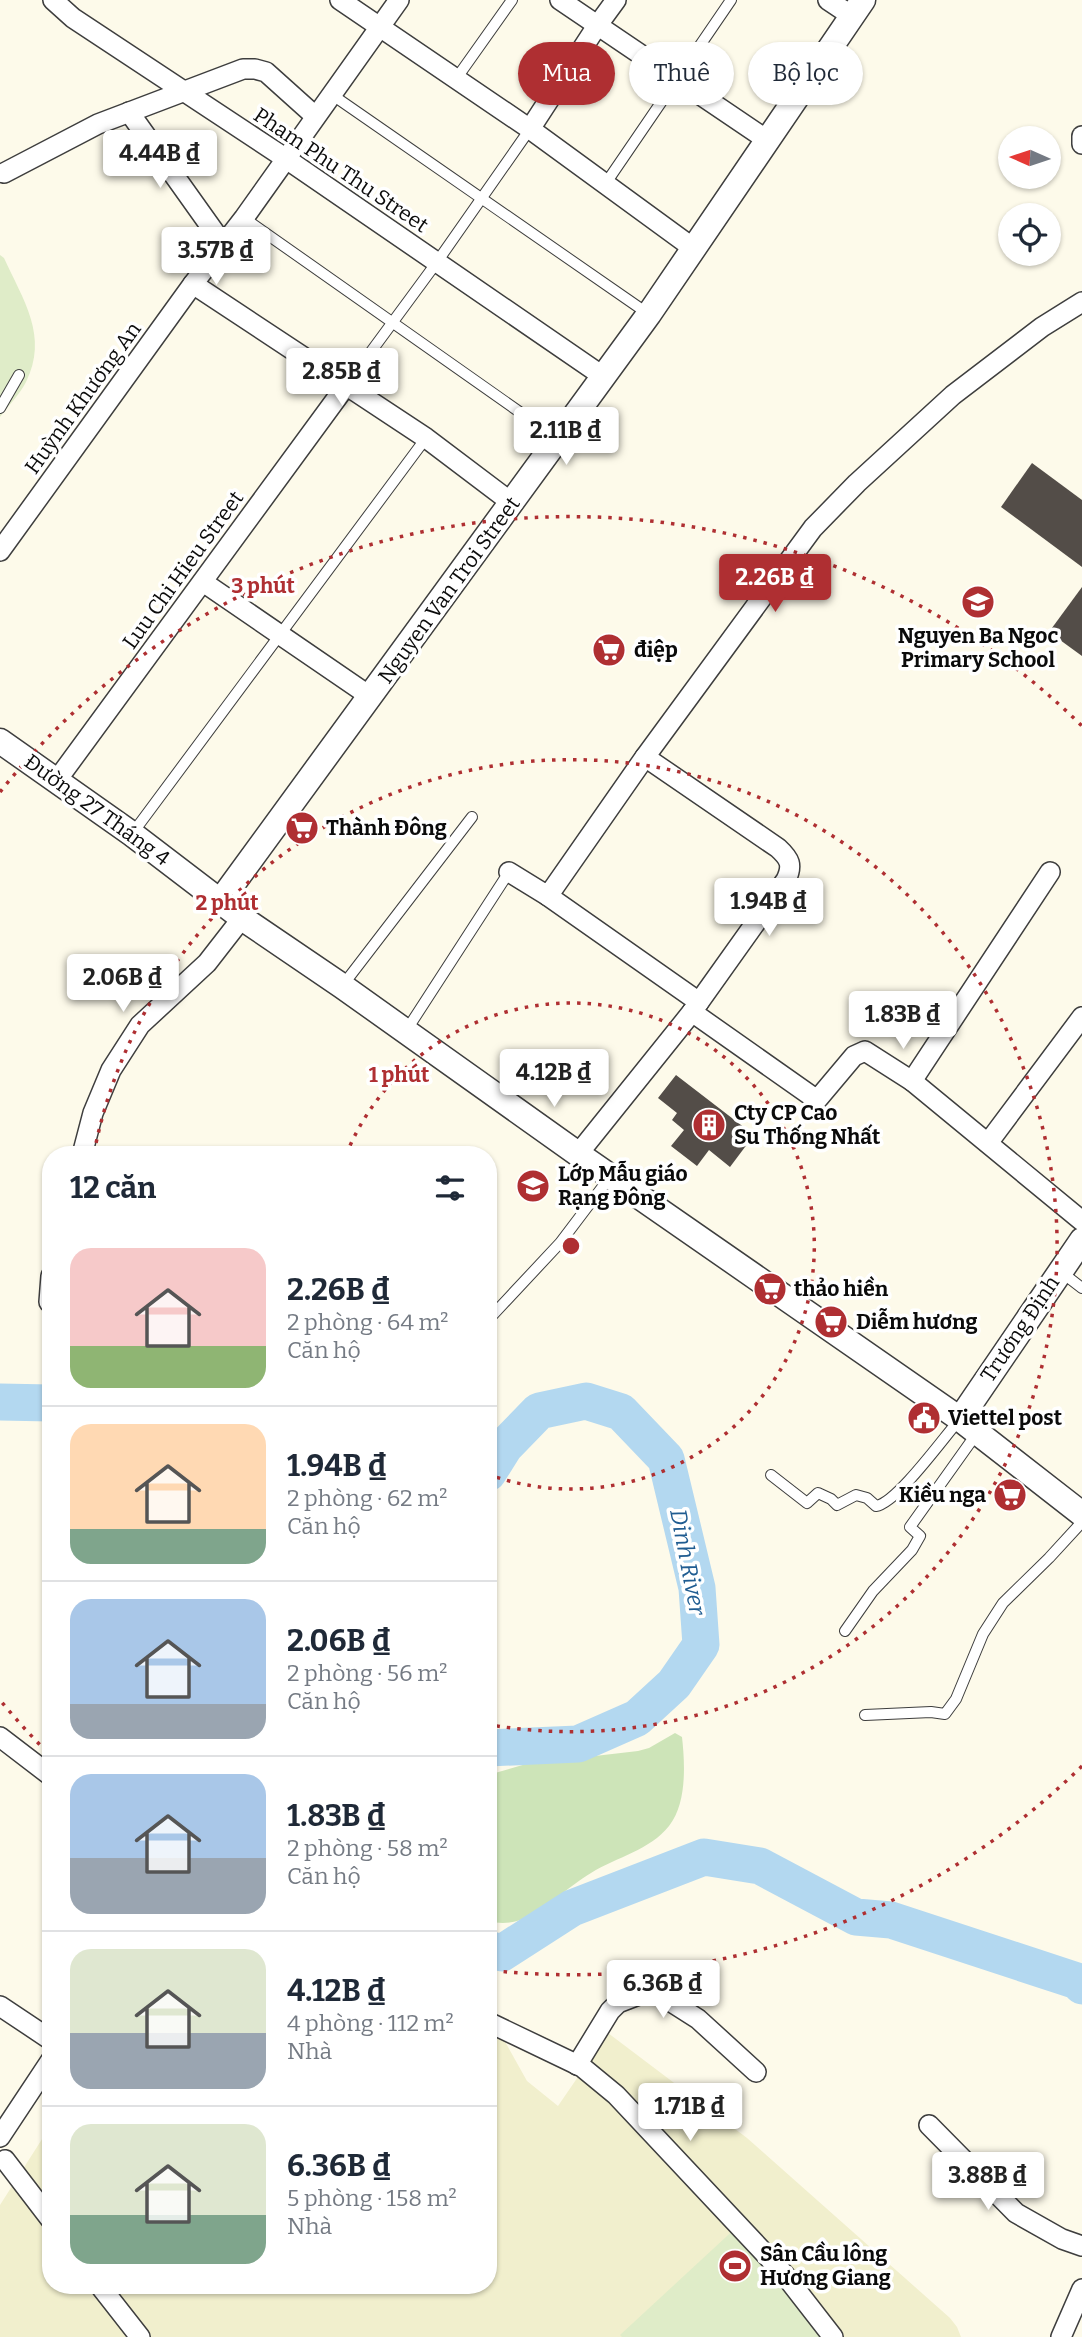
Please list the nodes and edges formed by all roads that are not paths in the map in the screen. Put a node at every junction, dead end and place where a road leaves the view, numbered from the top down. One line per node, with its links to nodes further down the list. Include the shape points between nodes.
1 (52, 0): 15 (street, Pham Phu Thu Street)
2 (340, 0): 11 (street)
3 (399, 0): 11 (street, Huỳnh Khương An)
4 (512, 0): 14 (lane)
5 (560, 0): 10 (street)
6 (616, 0): 10 (street)
7 (731, 0): 12 (lane)
8 (828, 0): 9 (street)
9 (857, 8): 23 (street, Nguyen Van Troi Street)
10 (597, 26): 13 (street); 21 (street)
11 (379, 28): 14 (street); 16 (street, Huỳnh Khương An)
12 (702, 42)
13 (629, 47)
14 (456, 79): 21 (street)
15 (185, 91): 19 (street); 20 (street, via 243,69 255,69 266,72); 25 (street, Pham Phu Thu Street)
16 (331, 94): 20 (street, Huỳnh Khương An); 28 (lane)
17 (659, 105): 27 (lane)
18 (715, 105): 23 (street)
19 (129, 112): 26 (street); 30 (street)
20 (315, 116): 25 (street, Huỳnh Khương An)
21 (530, 129): 27 (street); 28 (lane)
22 (1082, 136): 24 (street)
23 (767, 140): 31 (street, Nguyen Van Troi Street)
24 (1082, 144)
25 (285, 158): 29 (street, Huỳnh Khương An); 32 (street, Pham Phu Thu Street)
26 (4, 173)
27 (606, 183): 31 (street)
28 (482, 198): 32 (lane); 35 (lane)
29 (244, 218): 30 (street, Huỳnh Khương An); 36 (lane)
30 (223, 244): 33 (street, Huỳnh Khương An)
31 (693, 248): 35 (street, Nguyen Van Troi Street)
32 (437, 262): 36 (lane); 38 (street, Pham Phu Thu Street)
33 (193, 284): 39 (street); 44 (street, Huỳnh Khương An)
34 (1082, 302): 49 (street, via 953,395 813,528)
35 (649, 314): 38 (street, Nguyen Van Troi Street)
36 (393, 323): 39 (lane); 42 (lane)
37 (19, 375): 40 (lane)
38 (604, 377): 42 (street, Nguyen Van Troi Street)
39 (345, 387): 41 (street); 45 (street, Luu Chi Hieu Street)
40 (0, 408)
41 (426, 438): 43 (street); 46 (lane)
42 (558, 439): 43 (street, Nguyen Van Troi Street)
43 (512, 503): 47 (street, Nguyen Van Troi Street)
44 (0, 551)
45 (203, 582): 46 (street); 50 (street, Luu Chi Hieu Street)
46 (280, 634): 47 (street); 52 (lane)
47 (371, 697): 56 (street, Nguyen Van Troi Street)
48 (0, 741): 50 (street, Đường 27 Tháng 4)
49 (645, 757): 55 (street); 59 (street, via 789,858 786,880)
50 (57, 780): 52 (street, Đường 27 Tháng 4)
51 (472, 817): 58 (lane)
52 (132, 834): 56 (street, Đường 27 Tháng 4)
53 (509, 872): 55 (street); 61 (lane)
54 (1050, 872): 62 (street)
55 (548, 896): 59 (street)
56 (221, 900): 57 (street, Đường 27 Tháng 4)
57 (242, 918): 58 (street, Đường 27 Tháng 4); 64 (street, via 207,962 140,1025 111,1070)
58 (342, 986): 61 (street, Đường 27 Tháng 4)
59 (695, 1007): 62 (street, via 817,1100 854,1056 865,1051); 65 (street)
60 (1082, 1017): 63 (street)
61 (406, 1031): 65 (street, Đường 27 Tháng 4)
62 (912, 1081): 63 (street)
63 (988, 1143): 67 (street)
64 (84, 1146)
65 (578, 1154): 66 (street, Đường 27 Tháng 4)
66 (611, 1177): 71 (lane, via 560,1243); 72 (street, Đường 27 Tháng 4)
67 (1082, 1222)
68 (1082, 1240): 69 (street, Trương Định)
69 (1060, 1271): 70 (lane); 72 (street, Trương Định)
70 (1082, 1288)
71 (497, 1310)
72 (969, 1426): 73 (lane, via 884,1505 876,1506 856,1495 837,1505 818,1493 807,1503); 74 (street, Đường 27 Tháng 4); 76 (lane, via 910,1527 920,1536 912,1550 873,1591)
73 (771, 1475)
74 (1082, 1514)
75 (1082, 1522): 77 (lane, via 1003,1603 945,1714)
76 (845, 1631)
77 (865, 1715)
78 (0, 1737): 79 (street)
79 (42, 1769)
80 (0, 2006): 82 (street)
81 (497, 2026): 83 (street)
82 (42, 2033)
83 (577, 2065): 84 (street, via 618,2003 654,1992 698,2019); 94 (street, via 616,2095 688,2170 784,2274)
84 (756, 2072)
85 (42, 2074): 87 (street)
86 (929, 2125): 90 (street, via 1016,2213)
87 (0, 2137)
88 (5, 2160): 89 (street)
89 (42, 2208)
90 (1082, 2246)
91 (1082, 2289): 95 (street)
92 (106, 2294): 93 (street)
93 (140, 2337)
94 (833, 2337)
95 (1061, 2337)

